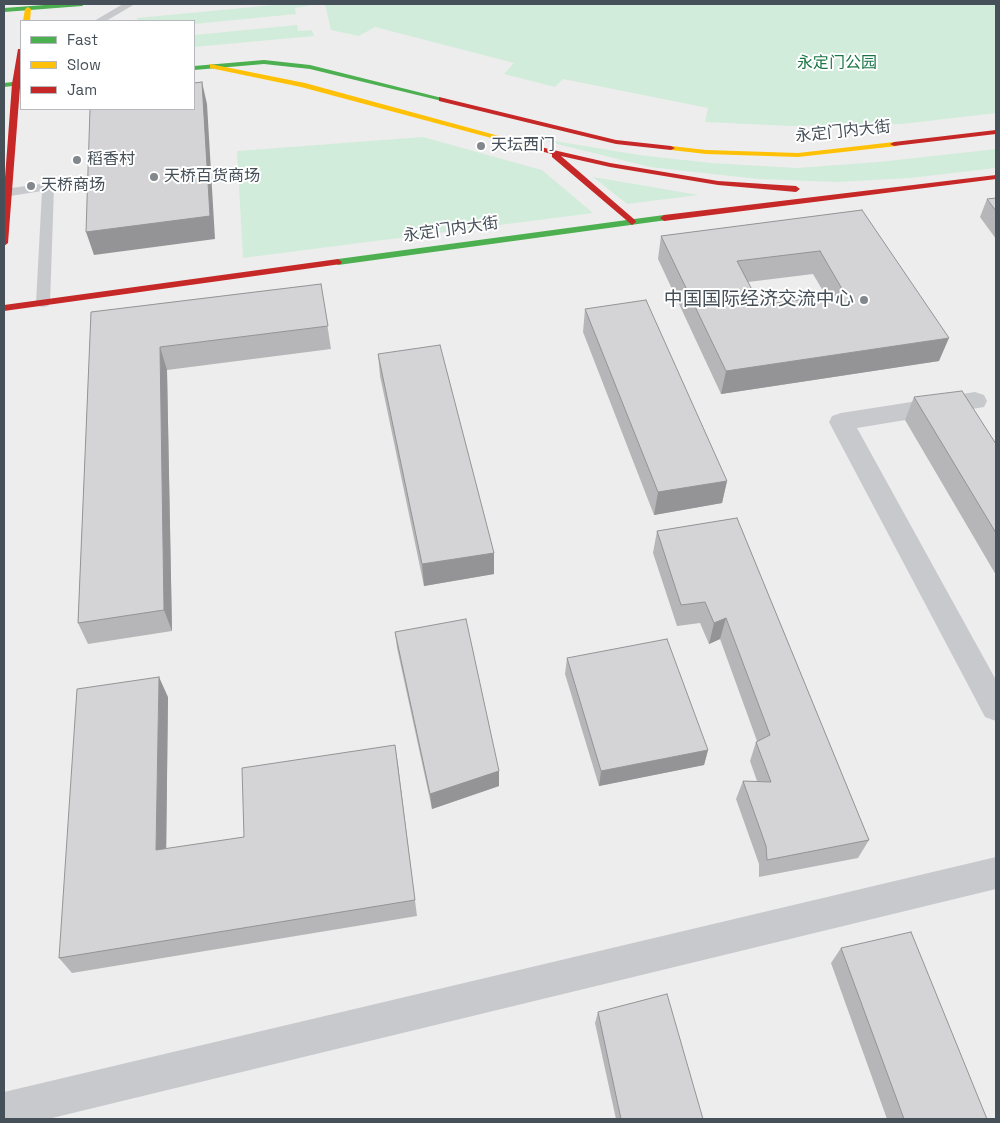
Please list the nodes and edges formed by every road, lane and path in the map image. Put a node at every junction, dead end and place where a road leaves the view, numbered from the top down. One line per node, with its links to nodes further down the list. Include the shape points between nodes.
1 (82, 4): 3 (street)
2 (130, 4): 6 (lane)
3 (28, 9): 4 (street); 5 (street)
4 (4, 10)
5 (26, 20)
6 (101, 20)
7 (213, 66): 9 (street, 永定门内大街); 12 (street, 永定门内大街, via 264,62 310,67 616,142 706,152 798,155); 13 (street, via 302,85)
8 (20, 67): 10 (street)
9 (195, 68)
10 (19, 83): 11 (street); 16 (street)
11 (4, 85)
12 (996, 132)
13 (552, 152): 15 (street, via 718,183 798,189); 17 (street)
14 (996, 177): 15 (street)
15 (902, 188): 17 (street, 永定门内大街)
16 (6, 193): 18 (street); 19 (lane, via 48,187)
17 (632, 222): 19 (street, 永定门内大街)
18 (4, 243)
19 (43, 303): 20 (street, 永定门内大街)
20 (4, 308)
21 (975, 401): 22 (street, via 841,422)
22 (996, 708)
23 (996, 874): 24 (street)
24 (4, 1111)

